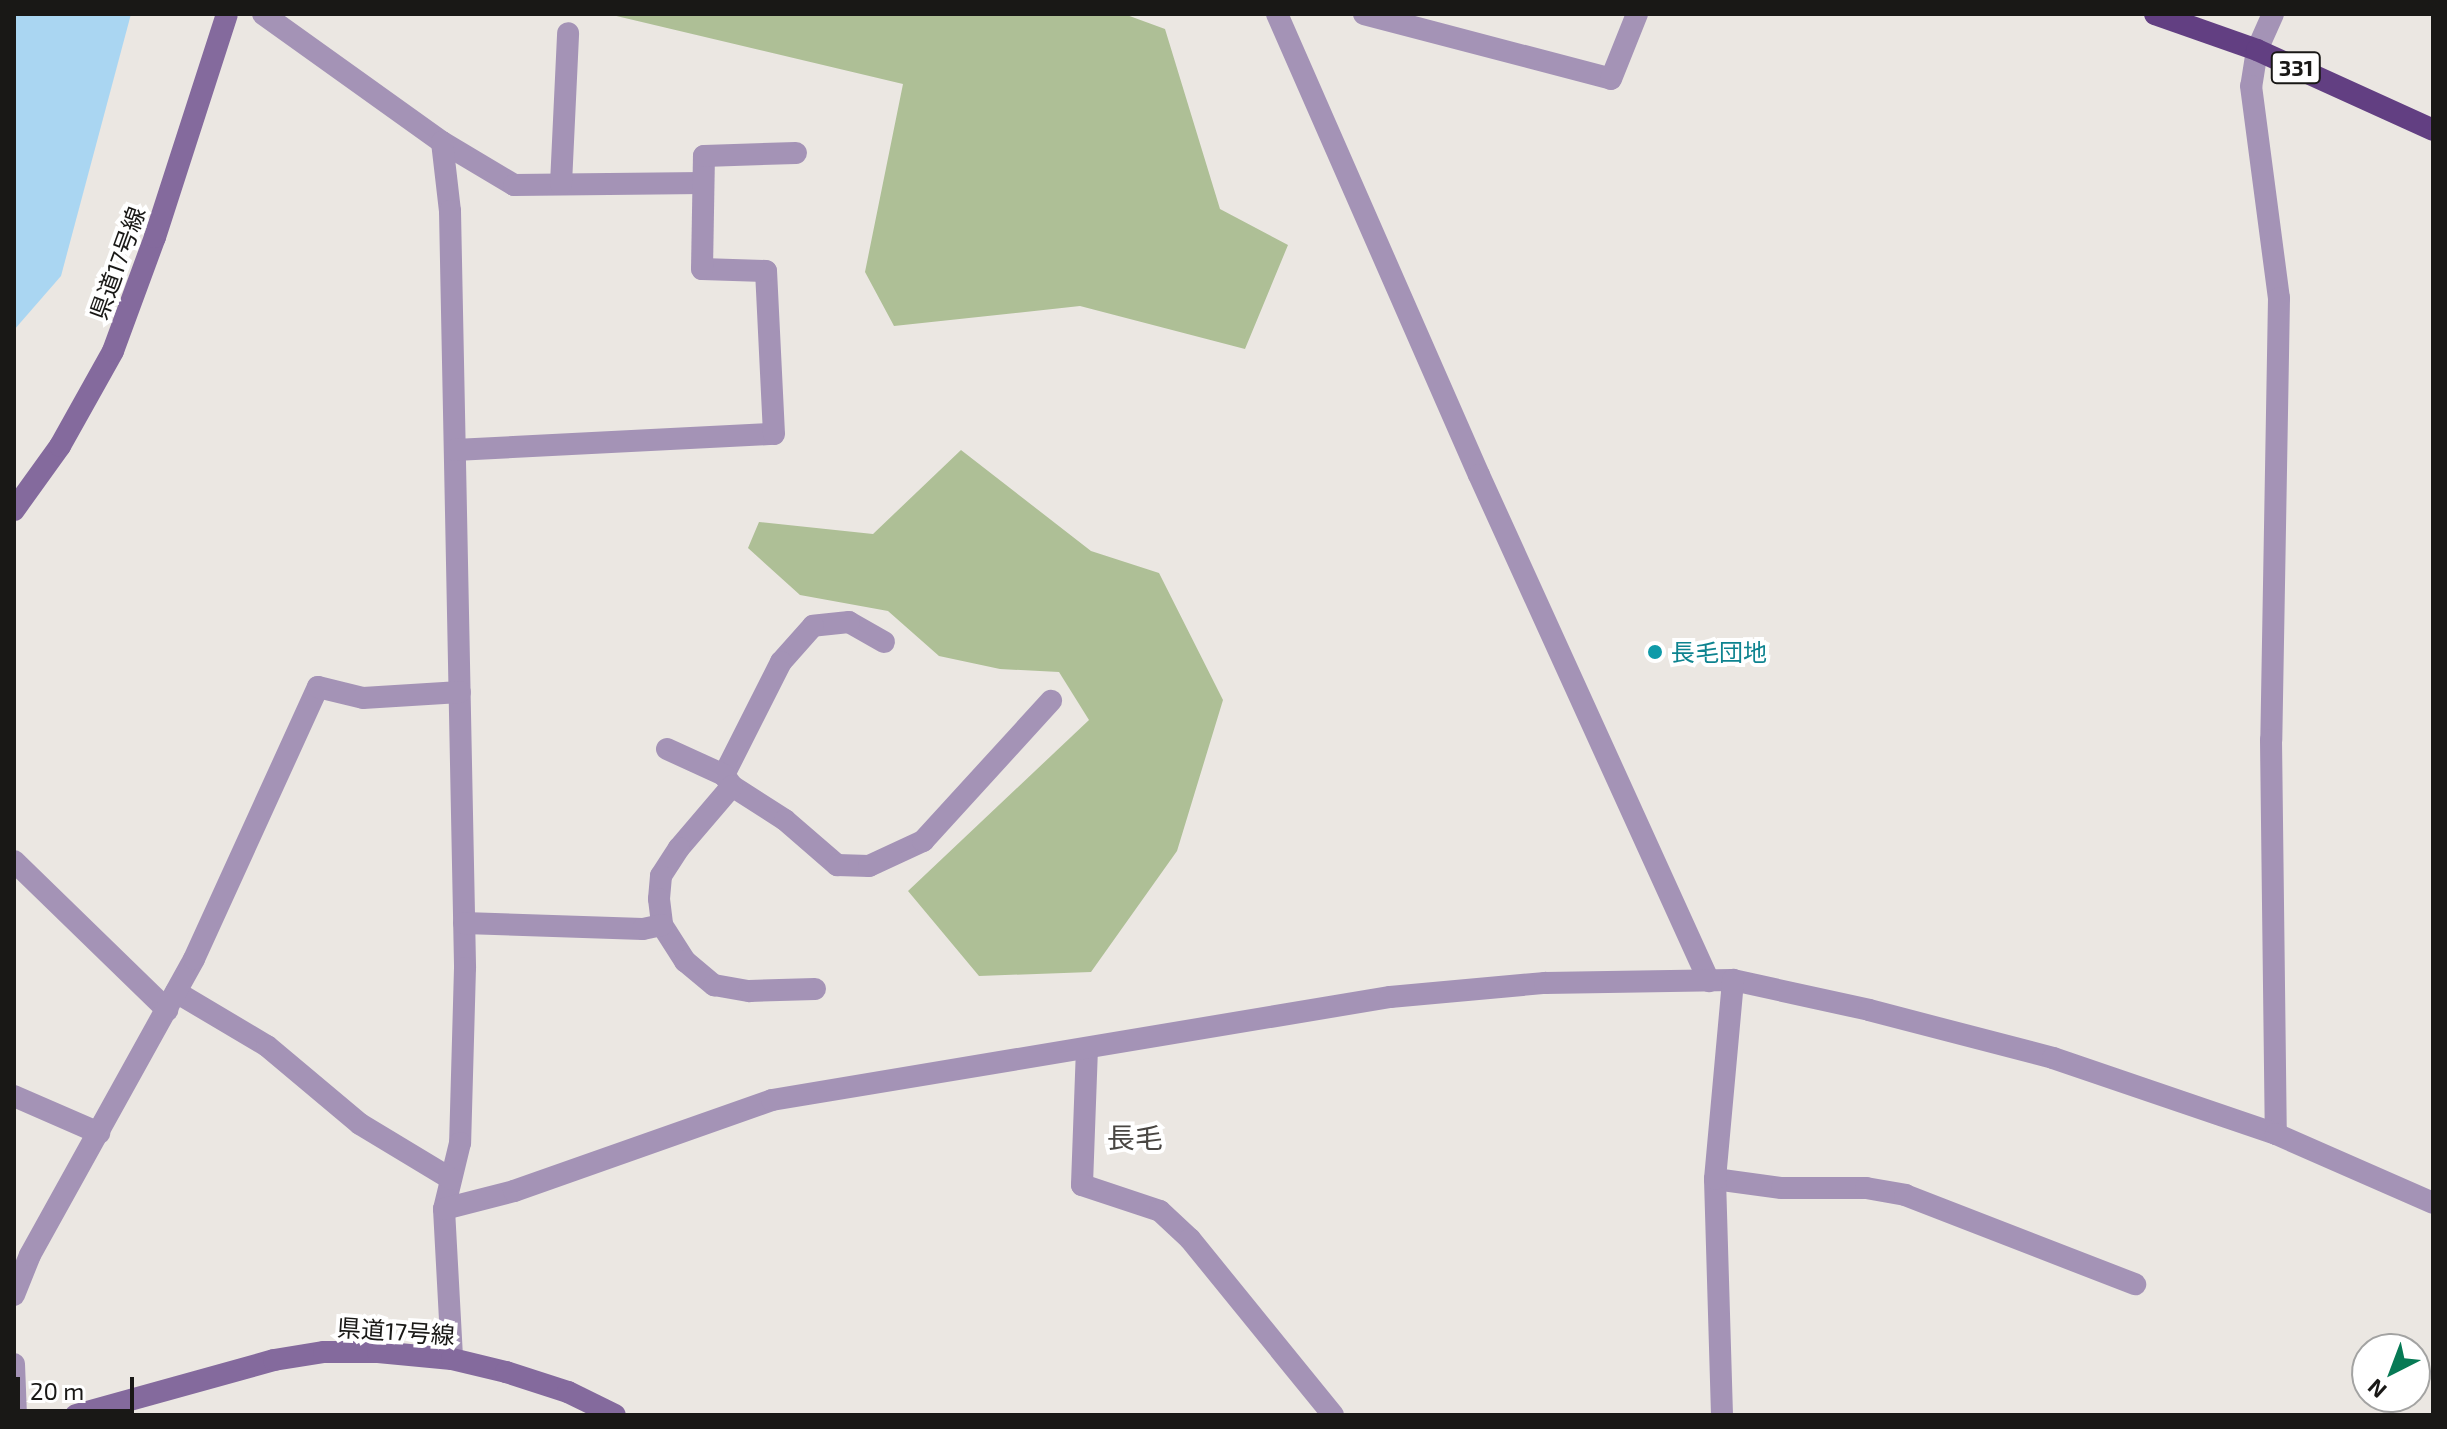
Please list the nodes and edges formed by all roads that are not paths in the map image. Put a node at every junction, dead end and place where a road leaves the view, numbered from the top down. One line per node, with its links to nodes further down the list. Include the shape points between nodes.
1 (227, 14): 16 (main road, 県道17号線, via 113,351 60,446)
2 (263, 14): 11 (street)
3 (1277, 14): 26 (street)
4 (1364, 14): 5 (street, via 1611,79)
5 (1637, 14)
6 (2155, 14): 9 (highway, 331)
7 (2273, 14): 9 (street)
8 (568, 33): 14 (street)
9 (2257, 50): 10 (highway, 331); 32 (street, via 2251,86 2279,298 2271,740)
10 (2433, 130)
11 (442, 142): 14 (street, via 514,185); 15 (street, via 450,211)
12 (796, 153): 13 (street, via 704,156)
13 (703, 183): 14 (street); 15 (street, via 702,269 766,271 774,434)
14 (561, 184)
15 (455, 450): 18 (street)
16 (14, 510)
17 (884, 642): 21 (street, via 849,622 813,626 781,662)
18 (460, 692): 23 (street); 28 (street, via 363,698 318,687)
19 (1051, 701): 21 (street, via 923,841 869,866 837,865)
20 (667, 749): 21 (street)
21 (728, 780): 24 (street, via 661,876)
22 (14, 861): 28 (street)
23 (464, 923): 24 (street, via 617,929); 33 (street, via 460,1143)
24 (662, 925): 27 (street, via 685,961 714,985 749,991)
25 (1733, 980): 26 (street); 32 (street, via 2053,1058); 34 (street)
26 (1709, 981): 29 (street, via 1545,983 1390,997)
27 (815, 989)
28 (171, 1001): 31 (street); 33 (street, via 267,1046 360,1124)
29 (1087, 1048): 36 (street, via 772,1100 514,1191); 44 (street, via 1082,1185 1160,1211 1180,1229)
30 (14, 1096): 31 (street)
31 (99, 1133): 38 (street, via 30,1255)
32 (2276, 1134): 35 (street)
33 (451, 1179): 36 (street)
34 (1715, 1179): 37 (street, via 1905,1195); 45 (street)
35 (2433, 1203)
36 (444, 1209): 39 (street)
37 (2135, 1284)
38 (14, 1295)
39 (452, 1359): 42 (main road, 県道17号線, via 324,1352 173,1386); 43 (main road, 県道17号線, via 568,1392)
40 (14, 1364): 41 (street)
41 (16, 1415)
42 (76, 1415)
43 (615, 1415)
44 (1333, 1415)
45 (1722, 1415)

